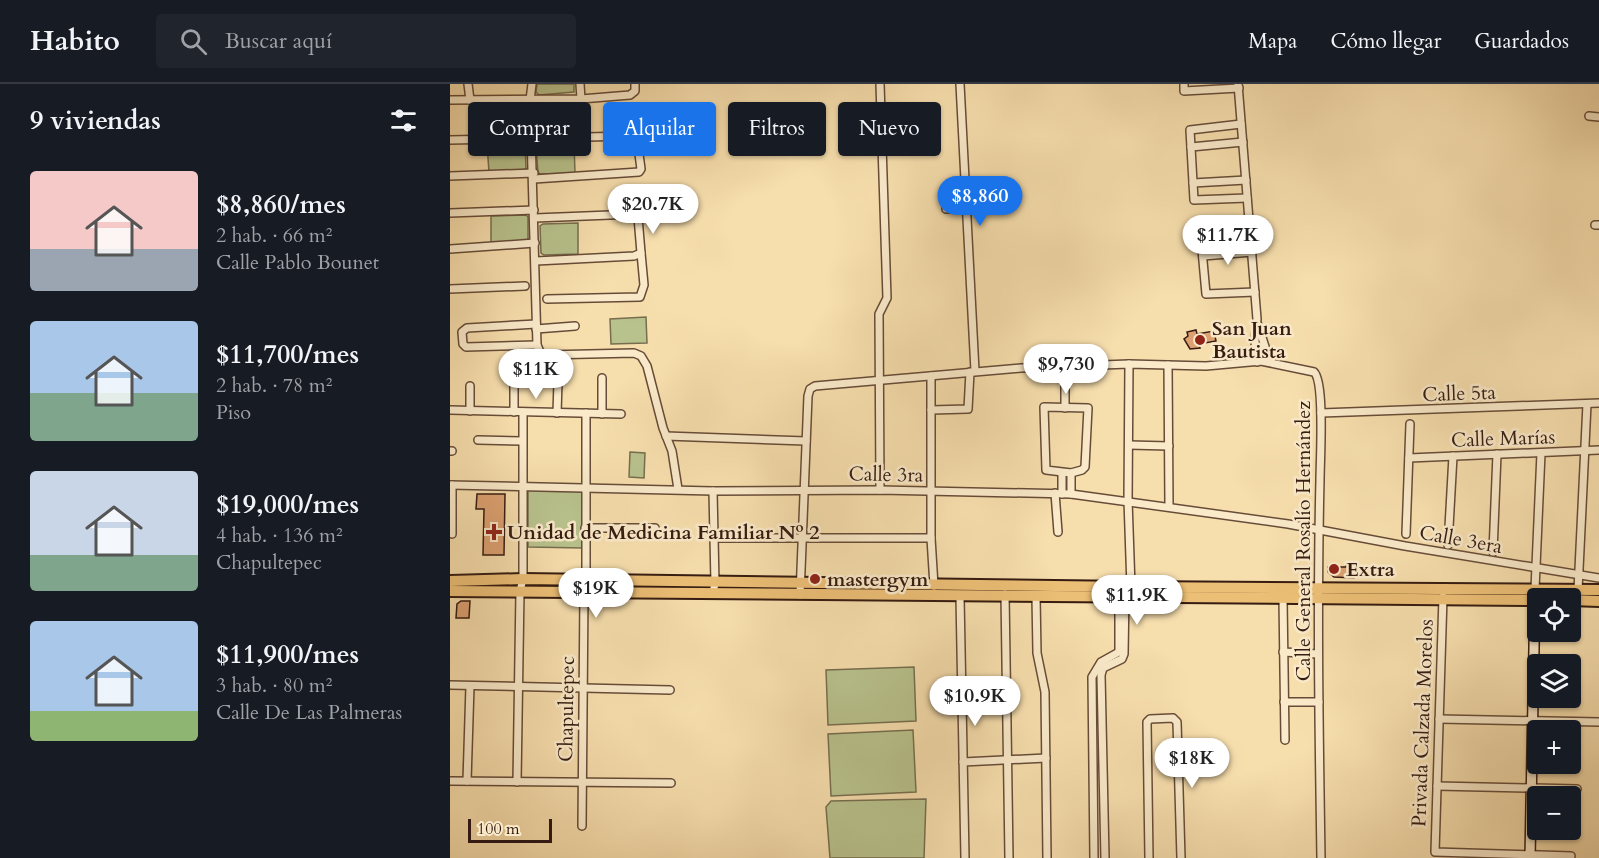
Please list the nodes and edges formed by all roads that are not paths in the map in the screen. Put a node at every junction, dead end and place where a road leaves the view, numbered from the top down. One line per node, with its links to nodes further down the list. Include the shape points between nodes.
1 (468, 84): 11 (street)
2 (532, 84): 12 (street)
3 (580, 84): 9 (street)
4 (635, 84): 9 (street, via 630,94)
5 (880, 84): 56 (street, via 886,298 879,314)
6 (960, 84): 28 (street)
7 (1184, 84): 8 (street, via 1184,91)
8 (1238, 86): 15 (street)
9 (581, 99): 12 (street)
10 (450, 100): 11 (street)
11 (470, 100): 12 (street)
12 (530, 100)
13 (1590, 116): 14 (street)
14 (1599, 117)
15 (1241, 124): 19 (street); 20 (street, via 1190,130)
16 (591, 138): 23 (street, via 636,137 641,169 633,174)
17 (450, 140): 18 (street)
18 (468, 140)
19 (1243, 142): 20 (street); 24 (street)
20 (1191, 147): 25 (street)
21 (533, 156): 23 (street)
22 (450, 176): 23 (street)
23 (534, 176): 30 (street)
24 (1246, 180): 25 (street); 26 (street)
25 (1193, 183): 26 (street, via 1194,200)
26 (1247, 198): 33 (street)
27 (983, 206): 28 (street)
28 (967, 207): 29 (street); 53 (street)
29 (946, 208)
30 (534, 210): 31 (street); 32 (street)
31 (450, 213)
32 (535, 218): 34 (street); 37 (street, via 635,214 639,219)
33 (1250, 234): 36 (street); 38 (street, via 1201,240)
34 (535, 243): 35 (street); 39 (street)
35 (450, 249)
36 (1251, 252): 38 (street); 42 (street)
37 (641, 253): 39 (street); 43 (street, via 644,285 640,297)
38 (1203, 256): 42 (street, via 1206,294)
39 (536, 261): 45 (street)
40 (525, 286): 41 (street)
41 (450, 289)
42 (1255, 292): 44 (street)
43 (547, 299)
44 (1257, 320): 48 (street); 49 (street)
45 (536, 326): 46 (street); 47 (street); 47 (street, via 467,328 462,332 466,347)
46 (575, 326)
47 (537, 345): 74 (street, via 544,355 638,354 647,366)
48 (1257, 362): 49 (street); 51 (street)
49 (1270, 362): 70 (street, Calle General Rosalío Hernández, via 1317,375)
50 (1129, 364): 51 (street); 52 (street); 78 (street)
51 (1168, 365): 79 (street)
52 (1065, 366): 53 (street); 62 (street)
53 (972, 372): 54 (street); 64 (street, via 969,407)
54 (931, 376): 56 (street); 64 (street)
55 (602, 378): 71 (street)
56 (881, 380): 77 (street, via 810,389); 93 (street)
57 (558, 382): 68 (street)
58 (514, 383): 66 (street)
59 (470, 386): 65 (street)
60 (1587, 404): 61 (street, Calle 5ta); 70 (street, Calle 5ta); 80 (street)
61 (1599, 404)
62 (1065, 408): 86 (street, via 1044,407 1046,470); 87 (street, via 1088,408 1084,467)
63 (450, 410): 65 (street)
64 (931, 410): 95 (street)
65 (470, 411): 66 (street)
66 (514, 412): 67 (street)
67 (523, 412): 68 (street); 76 (street)
68 (557, 413): 69 (street)
69 (586, 413): 71 (street); 90 (street, Chapultepec)
70 (1321, 413): 102 (street, Calle General Rosalío Hernández)
71 (602, 414): 72 (street)
72 (621, 414)
73 (1410, 424): 85 (street)
74 (666, 436): 77 (street); 91 (street)
75 (478, 440): 76 (street)
76 (522, 441): 89 (street)
77 (806, 441): 92 (street)
78 (1130, 445): 79 (street); 98 (street)
79 (1169, 446): 99 (street)
80 (1585, 450): 81 (street, Calle Marías); 82 (street, Calle Marías); 112 (street)
81 (1599, 450)
82 (1541, 453): 83 (street, Calle Marías); 111 (street)
83 (1497, 454): 84 (street, Calle Marías); 110 (street)
84 (1454, 456): 85 (street, Calle Marías); 109 (street)
85 (1409, 458): 105 (street)
86 (1062, 473): 87 (street); 96 (street)
87 (1071, 473): 97 (street)
88 (451, 484): 89 (street, Calle 3ra); 104 (street)
89 (522, 485): 90 (street, Calle 3ra); 114 (street)
90 (586, 486): 91 (street, Calle 3ra); 100 (street, Chapultepec)
91 (678, 489): 94 (street, Calle 3ra)
92 (804, 490): 93 (street, Calle 3ra); 94 (street, Calle 3ra); 107 (street)
93 (880, 490): 95 (street, Calle 3ra)
94 (713, 491): 106 (street)
95 (932, 492): 96 (street, Calle 3ra); 108 (street)
96 (1058, 494): 97 (street, Calle 3ra); 103 (street)
97 (1071, 494): 98 (street, Calle 3ra)
98 (1128, 500): 99 (street, Calle 3ra); 127 (street)
99 (1169, 507): 102 (street, Calle 3ra)
100 (585, 528): 101 (street); 116 (street, Chapultepec)
101 (655, 528)
102 (1319, 530): 111 (street, Calle 3era); 128 (street, Calle General Rosalío Hernández)
103 (1058, 532)
104 (452, 534)
105 (1406, 534)
106 (713, 538): 107 (street); 117 (street)
107 (800, 538): 108 (street); 120 (street)
108 (932, 538): 121 (street)
109 (1448, 545)
110 (1492, 552)
111 (1535, 569): 112 (street, Calle 3era); 118 (street)
112 (1579, 575): 113 (street, Calle 3era); 119 (street)
113 (1599, 578)
114 (523, 579): 115 (main road); 116 (main road); 125 (street)
115 (450, 581)
116 (585, 587): 117 (main road); 125 (main road); 143 (street, Chapultepec)
117 (714, 588): 120 (main road)
118 (1536, 588)
119 (1578, 588)
120 (800, 589): 121 (main road)
121 (933, 590): 126 (main road); 130 (main road)
122 (1581, 590): 123 (main road)
123 (1599, 590)
124 (450, 591): 125 (main road)
125 (520, 591): 142 (street)
126 (1005, 591): 127 (main road); 130 (main road); 131 (main road); 154 (street)
127 (1124, 591): 128 (main road); 131 (main road); 133 (main road); 139 (street, via 1119,652)
128 (1318, 594): 129 (main road); 133 (main road); 138 (street, Calle General Rosalío Hernández)
129 (1443, 594): 132 (main road); 147 (street, Privada Calzada Morelos)
130 (960, 597): 155 (street)
131 (1036, 597): 153 (street, via 1037,653 1045,692)
132 (1527, 597)
133 (1283, 599): 137 (street)
134 (1581, 600): 135 (main road)
135 (1599, 601)
136 (1535, 642): 148 (street)
137 (1283, 652): 138 (street); 145 (street)
138 (1318, 654): 146 (street, Calle General Rosalío Hernández)
139 (1100, 667): 161 (street, via 1092,676); 162 (street)
140 (450, 685): 141 (street)
141 (470, 686): 142 (street); 157 (street)
142 (519, 686): 143 (street); 158 (street)
143 (582, 688): 144 (street); 159 (street, Chapultepec)
144 (670, 690)
145 (1284, 702): 146 (street, Calle General Rosalío Hernández); 152 (street)
146 (1319, 702): 176 (street, Calle General Rosalío Hernández)
147 (1439, 719): 149 (street); 163 (street, Privada Calzada Morelos)
148 (1533, 720)
149 (1527, 721)
150 (1581, 722): 151 (street)
151 (1599, 722)
152 (1285, 740)
153 (1046, 758): 154 (street); 171 (street)
154 (1007, 760): 155 (street); 170 (street)
155 (963, 762): 169 (street)
156 (450, 781): 157 (street)
157 (467, 781): 158 (street)
158 (517, 782): 159 (street)
159 (581, 782): 160 (street); 165 (street, Chapultepec)
160 (671, 783)
161 (1093, 783): 162 (street); 172 (street)
162 (1102, 783): 173 (street)
163 (1437, 786): 164 (street); 167 (street, Privada Calzada Morelos, via 1434,850)
164 (1527, 788)
165 (582, 826)
166 (1530, 840): 167 (street)
167 (1530, 856): 168 (street)
168 (1571, 856)
169 (965, 858)
170 (1009, 858)
171 (1047, 858)
172 (1094, 858)
173 (1105, 858)
174 (1149, 858): 175 (street, via 1147,725 1150,719 1173,718 1177,722)
175 (1181, 858)
176 (1321, 858)

